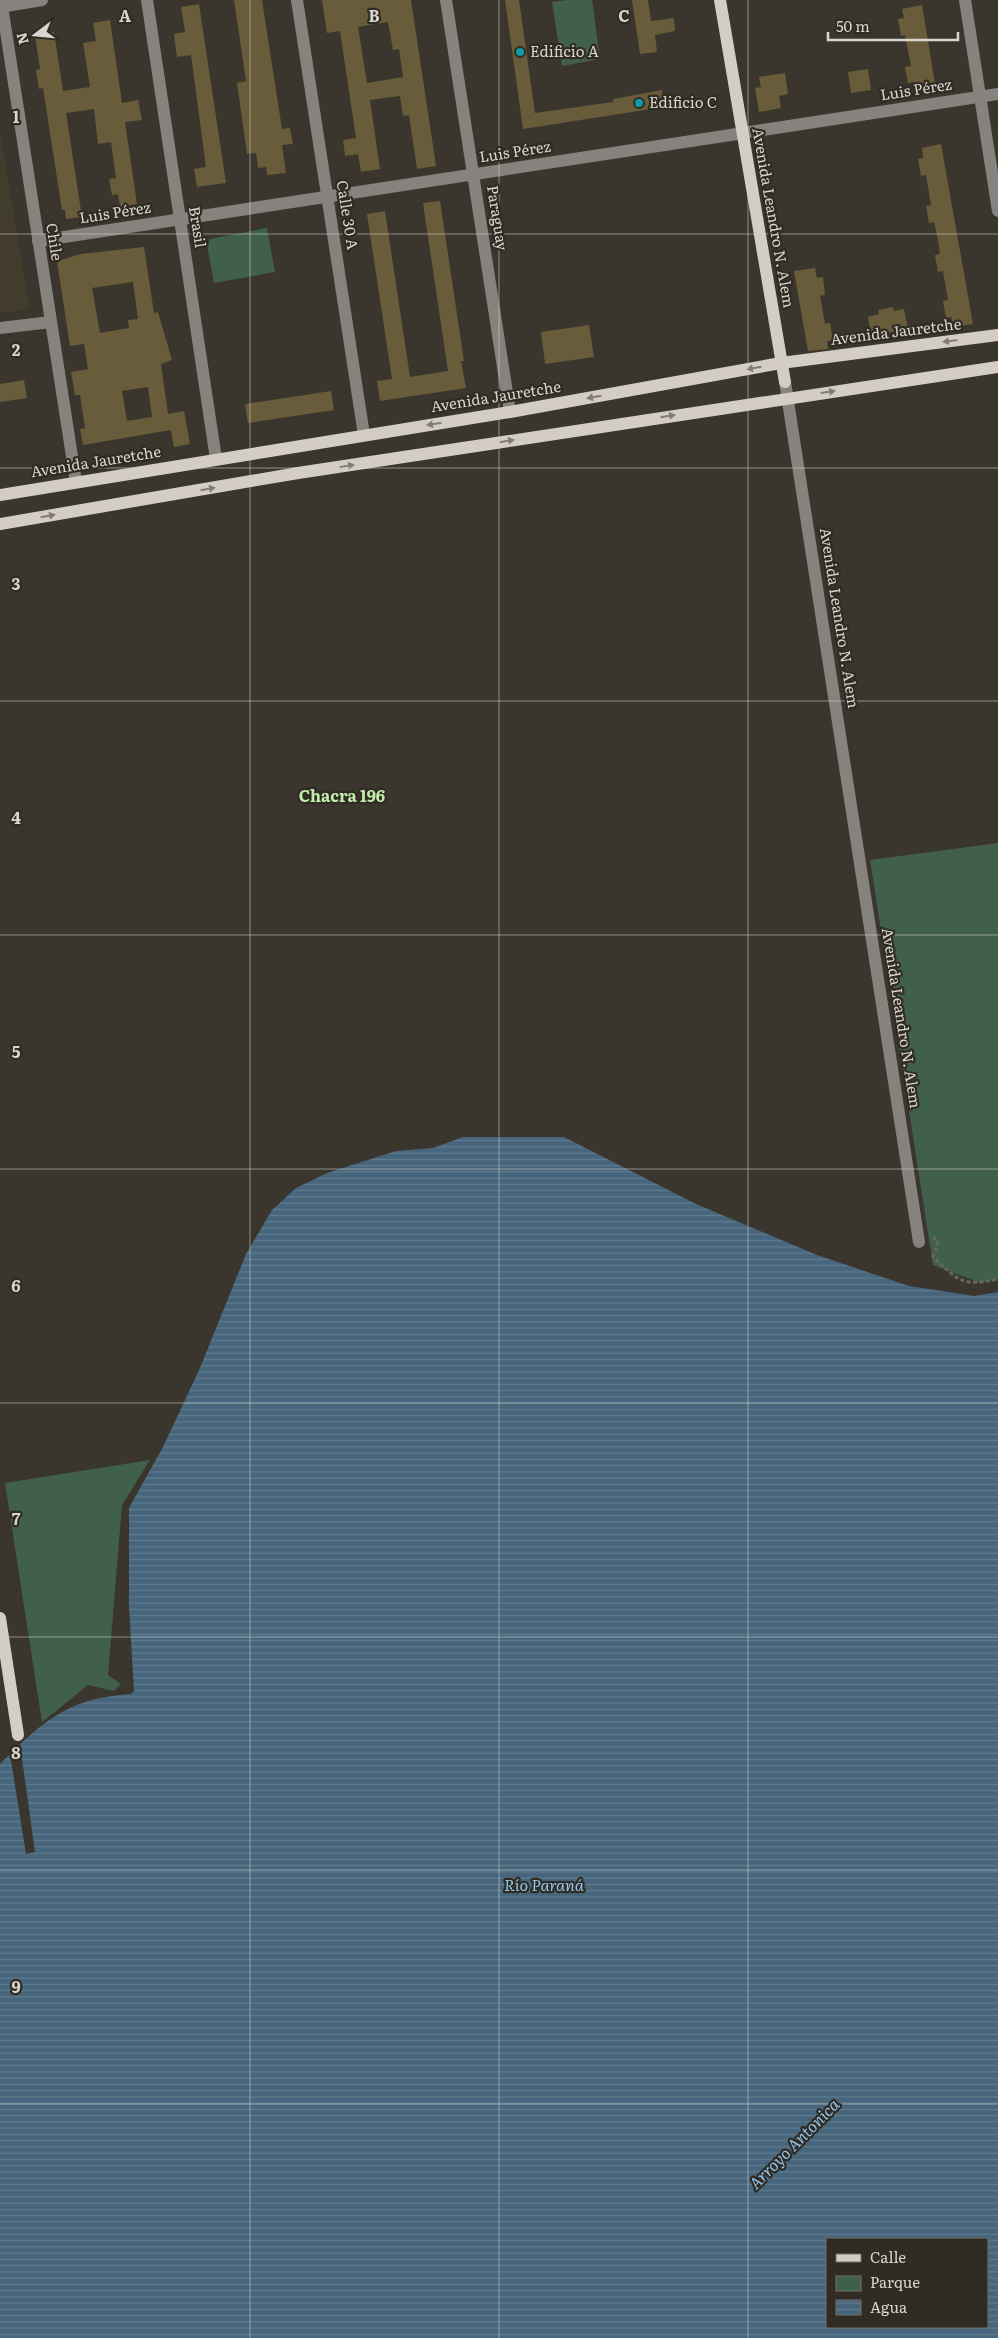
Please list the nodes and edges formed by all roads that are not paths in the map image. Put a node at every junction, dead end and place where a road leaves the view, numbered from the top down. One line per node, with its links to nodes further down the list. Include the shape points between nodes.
1 (42, 0): 7 (street)
2 (147, 0): 14 (street, Brasil)
3 (297, 0): 12 (street, Calle 30 A)
4 (446, 0): 11 (street, Paraguay)
5 (720, 0): 10 (main road, Avenida Leandro N. Alem)
6 (965, 0): 9 (street)
7 (1, 6): 15 (street, Chile)
8 (998, 94): 9 (street, Luis Pérez)
9 (979, 97): 10 (street, Luis Pérez); 13 (street)
10 (742, 133): 11 (street, Luis Pérez); 19 (main road, Avenida Leandro N. Alem)
11 (474, 175): 12 (street, Luis Pérez); 23 (street, Paraguay)
12 (327, 197): 14 (street, Luis Pérez); 24 (street, Calle 30 A)
13 (998, 212)
14 (179, 220): 15 (street, Luis Pérez); 25 (street, Brasil)
15 (38, 241): 16 (street, Chile)
16 (51, 322): 17 (street); 26 (street, Chile)
17 (0, 328)
18 (998, 335): 19 (main road, Avenida Jauretche, one-way to 19)
19 (781, 363): 21 (main road, Avenida Leandro N. Alem); 23 (main road, Avenida Jauretche, one-way to 23)
20 (998, 367): 22 (main road, one-way to 20)
21 (785, 382): 22 (street, Avenida Leandro N. Alem)
22 (788, 398): 28 (main road, one-way to 22, via 298,473); 29 (street, Avenida Leandro N. Alem)
23 (510, 412): 24 (main road, Avenida Jauretche, one-way to 24)
24 (364, 435): 25 (main road, Avenida Jauretche)
25 (216, 459): 26 (main road, Avenida Jauretche)
26 (76, 482): 27 (main road, Avenida Jauretche)
27 (0, 495)
28 (0, 524)
29 (919, 1242)
30 (0, 1618): 31 (main road)
31 (18, 1736)

